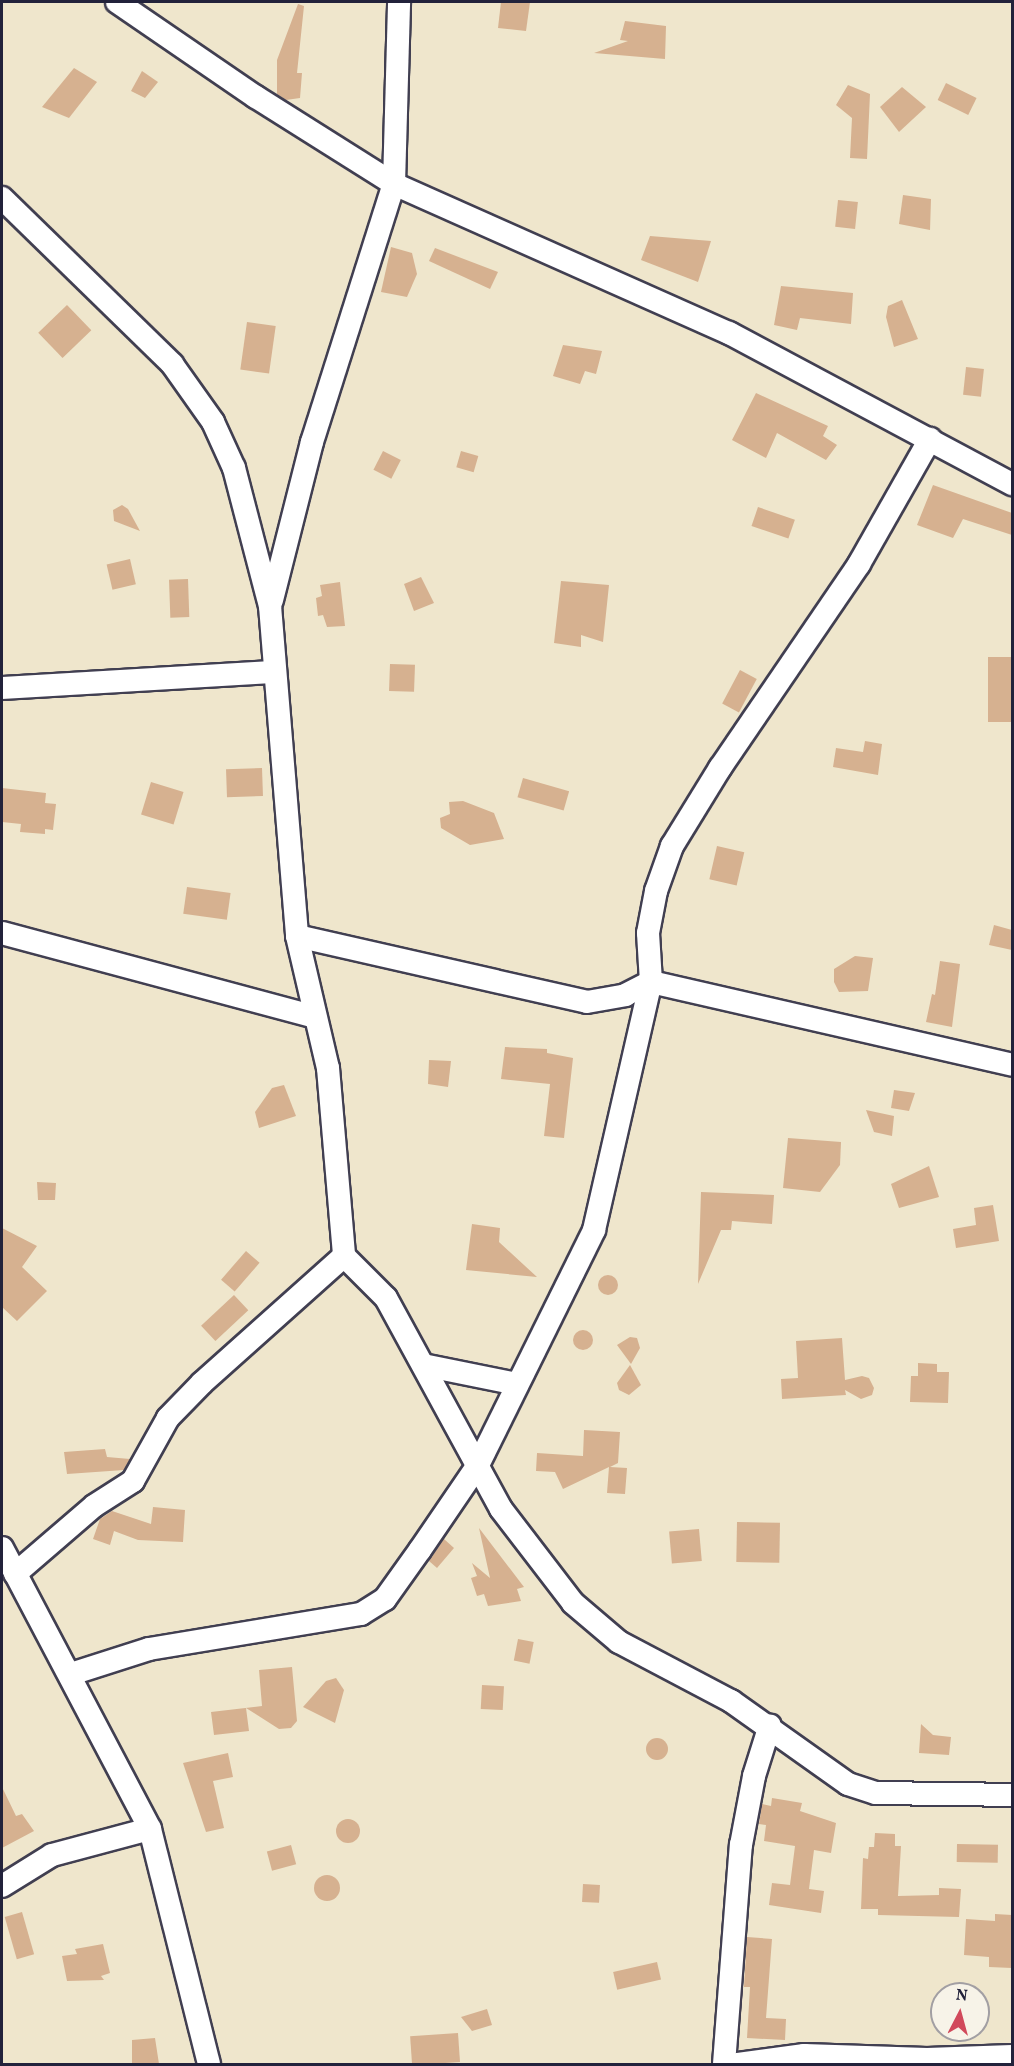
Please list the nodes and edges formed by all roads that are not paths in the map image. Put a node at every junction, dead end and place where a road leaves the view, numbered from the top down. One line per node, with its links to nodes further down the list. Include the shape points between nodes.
1 (117, 2): 3 (street, via 256,97)
2 (399, 2): 3 (street)
3 (394, 184): 5 (street, via 729,333); 7 (street, via 312,442)
4 (2, 198): 7 (street, via 172,364 213,422 234,468)
5 (930, 439): 6 (street); 12 (street, via 859,564 720,768 672,846 656,891 648,933)
6 (1012, 484)
7 (270, 606): 8 (street)
8 (274, 672): 9 (street); 11 (street)
9 (2, 688)
10 (2, 933): 13 (street)
11 (297, 936): 12 (street, via 587,1002 625,995); 13 (street)
12 (651, 982): 14 (street); 17 (street, via 594,1230)
13 (315, 1017): 15 (street, via 328,1068)
14 (1012, 1065)
15 (344, 1256): 16 (street, via 386,1298); 20 (street, via 202,1383 168,1419 133,1481 94,1506)
16 (423, 1365): 17 (street); 18 (street)
17 (517, 1384): 18 (street)
18 (478, 1465): 21 (street, via 385,1599 361,1614 148,1649); 22 (street, via 501,1509 573,1603 619,1642)
19 (2, 1548): 20 (street)
20 (15, 1574): 21 (street)
21 (71, 1674): 24 (street)
22 (770, 1725): 23 (street, via 848,1784 876,1793); 29 (street, via 754,1776 741,1845)
23 (1012, 1795)
24 (150, 1829): 25 (street, via 52,1855); 28 (street)
25 (2, 1886)
26 (1012, 2056): 27 (street)
27 (929, 2062): 30 (street, via 804,2055)
28 (209, 2064)
29 (724, 2064)
30 (738, 2064)

